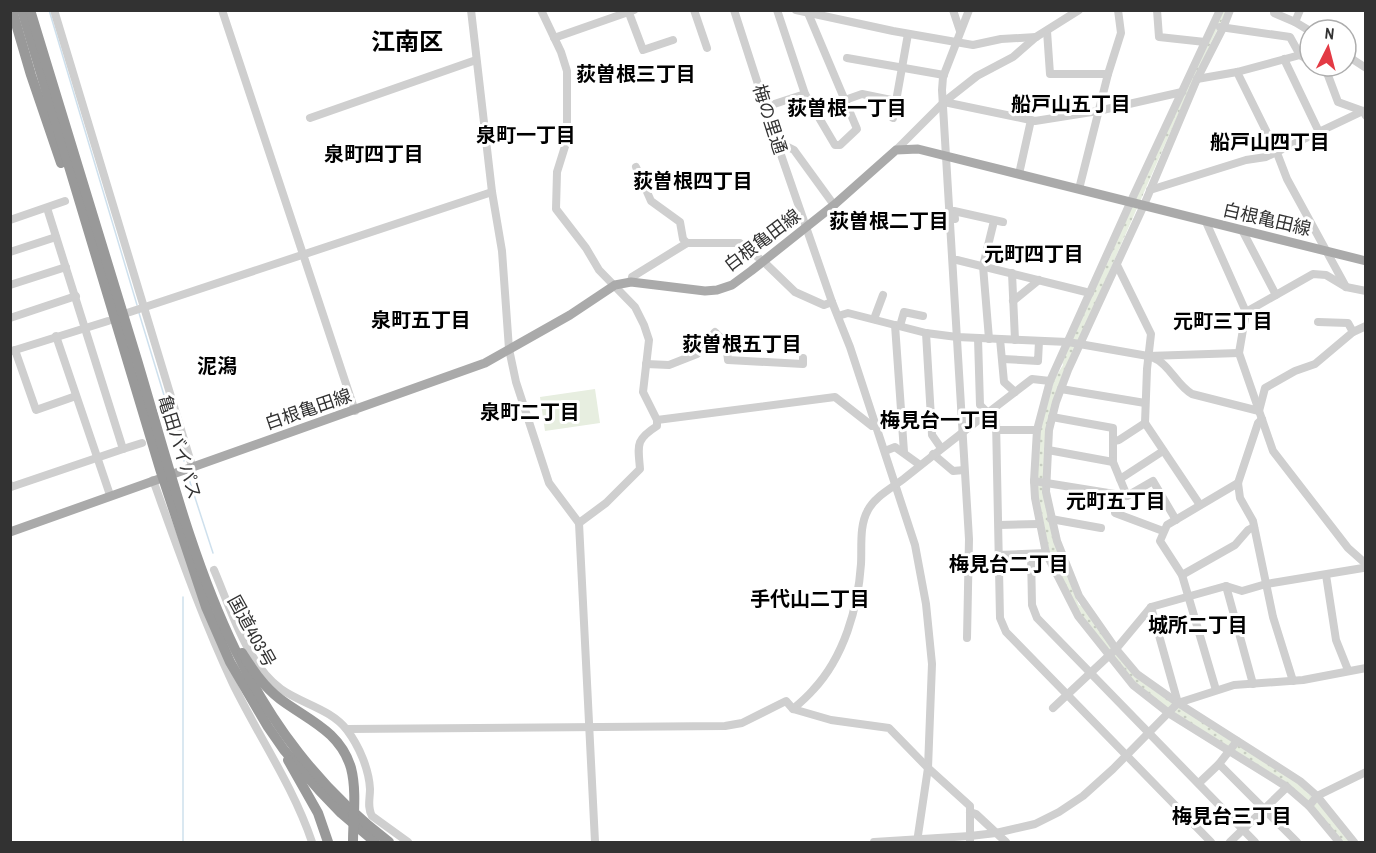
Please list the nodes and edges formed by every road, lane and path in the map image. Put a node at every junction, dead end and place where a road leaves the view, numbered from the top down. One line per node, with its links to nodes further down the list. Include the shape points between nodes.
1 (12, 10): 80 (highway, via 57,153)
2 (22, 10): 80 (highway, 亀田バイパス)
3 (30, 10): 66 (highway, 亀田バイパス)
4 (37, 10): 66 (highway, via 81,159)
5 (54, 10): 107 (street)
6 (471, 10): 42 (street)
7 (541, 10): 33 (street)
8 (694, 10): 37 (street)
9 (734, 10): 54 (street, 梅の里通)
10 (777, 10): 50 (street)
11 (796, 10): 23 (street)
12 (953, 10): 29 (street)
13 (969, 10): 29 (street)
14 (1079, 10): 24 (street)
15 (1118, 10): 45 (street, via 1121,33)
16 (1157, 10): 36 (street, via 1159,37)
17 (1220, 10): 25 (street)
18 (1230, 10): 28 (street)
19 (1274, 10): 26 (street)
20 (1300, 10): 26 (street)
21 (223, 11): 87 (street)
22 (632, 11): 33 (street); 34 (street, via 643,50)
23 (808, 13): 31 (street); 51 (street)
24 (1064, 14): 30 (street)
25 (1214, 22): 28 (street); 36 (street)
26 (1295, 22): 27 (street)
27 (1298, 24)
28 (1223, 28): 38 (street, via 1290,36); 48 (street)
29 (960, 31): 35 (street)
30 (1047, 31): 32 (street); 45 (street, via 1050,74)
31 (908, 34): 35 (street); 43 (street)
32 (1036, 37): 35 (street, via 973,45); 53 (street, via 1013,57 977,75)
33 (554, 38): 98 (street, via 567,71 567,140 557,172 556,209 599,270)
34 (673, 40)
35 (956, 42): 46 (street)
36 (1205, 42): 49 (street)
37 (707, 48)
38 (1298, 53)
39 (1298, 55): 41 (street)
40 (847, 58): 43 (street)
41 (1284, 59): 44 (street); 60 (street)
42 (476, 60): 57 (street); 70 (street)
43 (903, 68): 46 (street); 52 (street)
44 (1237, 72): 48 (street); 63 (street)
45 (1108, 74): 55 (street)
46 (944, 75): 53 (street)
47 (1329, 78): 56 (street, via 1338,102)
48 (1197, 79): 69 (street)
49 (1182, 92): 55 (street); 72 (street)
50 (805, 94): 51 (street, via 835,145 857,129); 54 (street)
51 (845, 100): 52 (street, via 862,94)
52 (896, 100): 58 (street)
53 (944, 102): 59 (street); 62 (street); 64 (street)
54 (765, 107): 61 (street, 梅の里通)
55 (1098, 111): 59 (street); 68 (street)
56 (1364, 114): 60 (street)
57 (310, 118)
58 (893, 118)
59 (1032, 120): 67 (street)
60 (1319, 132): 63 (street)
61 (779, 149): 73 (street, via 794,150); 81 (street, 梅の里通)
62 (896, 150): 64 (main road, 白根亀田線, via 918,149); 73 (main road, 白根亀田線)
63 (1277, 153): 69 (street); 85 (street)
64 (948, 157): 67 (main road, 白根亀田線); 121 (street)
65 (636, 167): 84 (street, via 651,201 680,222)
66 (79, 170): 165 (highway, 亀田バイパス)
67 (1019, 174): 68 (main road, 白根亀田線)
68 (1079, 189): 72 (main road, 白根亀田線)
69 (1150, 190): 74 (street)
70 (492, 192): 87 (street); 129 (street, via 502,252)
71 (65, 201): 75 (street)
72 (1131, 201): 74 (main road, 白根亀田線); 101 (street)
73 (834, 205): 81 (main road, 白根亀田線)
74 (1144, 205): 79 (main road, 白根亀田線); 91 (street)
75 (47, 208): 76 (street); 83 (street)
76 (10, 220)
77 (994, 220): 78 (street); 88 (street, via 954,211); 92 (street)
78 (1004, 222)
79 (1206, 222): 82 (main road, 白根亀田線); 108 (street)
80 (87, 227): 165 (highway, 亀田バイパス)
81 (807, 227): 89 (main road, 白根亀田線); 106 (street, 梅の里通)
82 (1242, 230): 85 (main road, 白根亀田線); 104 (street)
83 (56, 237): 86 (street); 93 (street)
84 (687, 243): 89 (street, via 740,243); 96 (street, via 632,277)
85 (1325, 250): 90 (main road, 白根亀田線); 99 (street)
86 (10, 252)
87 (303, 254): 107 (street); 141 (street)
88 (957, 260): 92 (street); 121 (street)
89 (762, 261): 96 (main road, 白根亀田線, via 732,285 717,290); 106 (street, via 795,292 824,305)
90 (1365, 261)
91 (1117, 265): 128 (street); 132 (street, via 1150,334)
92 (983, 266): 94 (street); 123 (street)
93 (66, 267): 97 (street); 103 (street)
94 (1012, 273): 95 (street); 105 (street)
95 (1039, 280): 101 (street); 105 (street)
96 (631, 282): 98 (main road, 白根亀田線)
97 (10, 285)
98 (615, 285): 129 (main road, 白根亀田線); 135 (street, via 635,307 644,325 649,340)
99 (1346, 287): 100 (street); 104 (street, via 1326,275 1313,274)
100 (1365, 291)
101 (1090, 293): 127 (street)
102 (883, 295): 112 (street)
103 (76, 296): 111 (street); 117 (street)
104 (1276, 296): 108 (street)
105 (1013, 301): 125 (street)
106 (832, 302): 109 (street, 梅の里通)
107 (137, 310): 163 (street)
108 (1246, 312): 131 (street)
109 (838, 316): 112 (street, via 848,313); 147 (street, 梅の里通)
110 (923, 316): 115 (street, via 904,312)
111 (10, 318)
112 (874, 319): 115 (street)
113 (108, 321): 117 (street)
114 (1318, 322): 118 (street, via 1348,323)
115 (898, 326): 119 (street); 158 (street)
116 (1365, 326): 118 (street)
117 (86, 327): 120 (street); 154 (street)
118 (1353, 332): 143 (street, via 1315,364 1265,388)
119 (926, 333): 121 (street); 153 (street, via 932,435)
120 (56, 336): 130 (street); 139 (street)
121 (959, 337): 122 (street); 150 (street)
122 (978, 338): 123 (street); 142 (street, via 980,405)
123 (989, 339): 124 (street)
124 (1000, 339): 125 (street); 134 (street)
125 (1015, 340): 126 (street)
126 (1039, 341): 127 (street); 134 (street, via 1038,361)
127 (1068, 342): 128 (street); 136 (street)
128 (1079, 344): 132 (street); 137 (street)
129 (509, 349): 141 (main road, 白根亀田線, via 486,363); 177 (street, via 549,483)
130 (13, 351): 139 (street, via 36,410)
131 (1239, 353): 132 (street); 143 (street)
132 (1148, 356): 140 (street); 143 (street, via 1170,370 1192,394)
133 (803, 358): 135 (street, via 803,364 728,360 726,343 715,332 697,354 669,365)
134 (1003, 359): 138 (street, via 1004,382)
135 (646, 364): 145 (street, via 643,392)
136 (1050, 381): 138 (street, via 1032,379); 148 (street)
137 (1061, 389): 140 (street); 144 (street)
138 (1015, 392): 142 (street)
139 (75, 396): 160 (street)
140 (1145, 403): 146 (street)
141 (355, 411): 163 (main road, 白根亀田線)
142 (988, 413): 149 (street, via 996,422); 150 (street)
143 (1260, 415): 169 (street); 187 (street, via 1273,452)
144 (1053, 417): 151 (street, via 1113,428); 155 (street)
145 (657, 420): 147 (street, via 835,397 872,426); 177 (street, via 657,426 643,435 639,445 640,469)
146 (1145, 423): 151 (street); 157 (street)
147 (876, 425): 156 (street, 梅の里通)
148 (1037, 429): 149 (street); 167 (street)
149 (996, 430): 179 (street)
150 (961, 433): 153 (street); 164 (street)
151 (1114, 441): 161 (street)
152 (141, 443): 154 (street)
153 (941, 448): 159 (street)
154 (123, 449): 160 (street)
155 (1048, 450): 161 (street); 168 (street)
156 (885, 451): 158 (street, via 895,447); 170 (street, 梅の里通)
157 (1164, 451): 166 (street); 174 (street)
158 (903, 452): 162 (street)
159 (933, 454): 162 (street); 164 (street, via 953,471)
160 (97, 458): 171 (street); 172 (street)
161 (1113, 462): 166 (street)
162 (920, 465): 170 (street)
163 (192, 466): 165 (main road, 白根亀田線)
164 (964, 470): 196 (street, via 969,539)
165 (164, 476): 172 (main road, 白根亀田線); 191 (highway, 亀田バイパス); 214 (highway, 亀田バイパス, via 206,607 230,662); 232 (street, via 200,603 255,729 292,793)
166 (1120, 479): 173 (street)
167 (1034, 481): 168 (street); 178 (street)
168 (1046, 482): 173 (street); 175 (street)
169 (1238, 483): 174 (street); 180 (street, via 1240,498)
170 (896, 485): 208 (street, via 874,502 865,518 858,597 843,643 814,690); 218 (street, 梅の里通, via 922,575 930,632 932,691)
171 (11, 487)
172 (110, 495): 183 (main road, 白根亀田線)
173 (1122, 496): 176 (street, via 1153,481); 182 (street, via 1115,513)
174 (1200, 505): 176 (street)
175 (1051, 519): 181 (street); 197 (street, via 1078,596)
176 (1176, 520): 182 (street)
177 (579, 524): 210 (street)
178 (1039, 524): 179 (street); 184 (street)
179 (999, 525): 186 (street)
180 (1254, 527): 189 (street, via 1235,545); 192 (street)
181 (1101, 528)
182 (1163, 531): 189 (street, via 1160,541)
183 (10, 532)
184 (1046, 553): 185 (street); 198 (street, via 1078,616)
185 (1031, 554): 186 (street); 201 (street, via 1032,605 1037,618)
186 (998, 555): 205 (street, via 1000,618 1006,632)
187 (1365, 565): 190 (street)
188 (214, 570): 211 (street, via 244,641 274,683 335,718)
189 (1182, 575): 194 (street)
190 (1326, 575): 192 (street); 200 (street, via 1336,640)
191 (204, 577): 225 (highway, 亀田バイパス, via 240,663 275,723); 229 (highway, 国道403号, via 263,684 318,723 345,754 351,769)
192 (1266, 584): 193 (street, via 1242,591); 202 (street)
193 (1226, 586): 194 (street); 203 (street)
194 (1189, 597): 195 (street); 204 (street)
195 (1151, 608): 197 (street); 206 (street)
196 (968, 638)
197 (1116, 649): 198 (street); 206 (street, via 1137,674)
198 (1109, 654): 201 (street); 209 (street, via 1133,685)
199 (1365, 668): 200 (street)
200 (1348, 670): 202 (street)
201 (1090, 672): 205 (street); 212 (street)
202 (1293, 681): 203 (street)
203 (1253, 684): 204 (street)
204 (1216, 690): 206 (street)
205 (1066, 695): 207 (street); 216 (street)
206 (1178, 703): 209 (street); 213 (street)
207 (1053, 708)
208 (793, 709): 210 (street, via 786,701 742,723 725,726); 218 (street, via 831,720 890,728)
209 (1170, 714): 212 (street); 215 (street)
210 (588, 728): 211 (street); 237 (street)
211 (346, 729): 236 (street, via 369,777 372,816)
212 (1149, 733): 216 (street); 220 (street)
213 (1237, 741): 215 (street); 222 (street)
214 (284, 750): 225 (highway, 亀田バイパス); 233 (highway, via 318,813)
215 (1230, 750): 217 (street); 221 (street)
216 (1127, 755): 228 (street, via 1071,805 1048,819); 240 (street)
217 (1219, 764): 220 (street); 224 (street)
218 (927, 768): 226 (street, via 969,806); 231 (street, 梅の里通)
219 (1365, 772): 222 (street)
220 (1199, 783): 227 (street)
221 (1287, 787): 223 (street); 224 (street)
222 (1317, 796): 223 (street); 245 (street)
223 (1310, 806): 244 (street)
224 (1264, 809): 227 (street); 243 (street)
225 (346, 812): 233 (highway, via 332,821); 234 (highway, 亀田バイパス); 235 (highway, 亀田バイパス)
226 (970, 812): 228 (street); 230 (street)
227 (1243, 830): 241 (street); 242 (street)
228 (996, 833): 230 (street); 239 (street)
229 (353, 839)
230 (970, 839): 231 (street)
231 (917, 841): 238 (street)
232 (312, 843)
233 (328, 843)
234 (375, 843)
235 (389, 843)
236 (408, 843)
237 (595, 843)
238 (874, 843)
239 (1005, 843)
240 (1211, 843)
241 (1230, 843)
242 (1255, 843)
243 (1297, 843)
244 (1339, 843)
245 (1354, 843)

